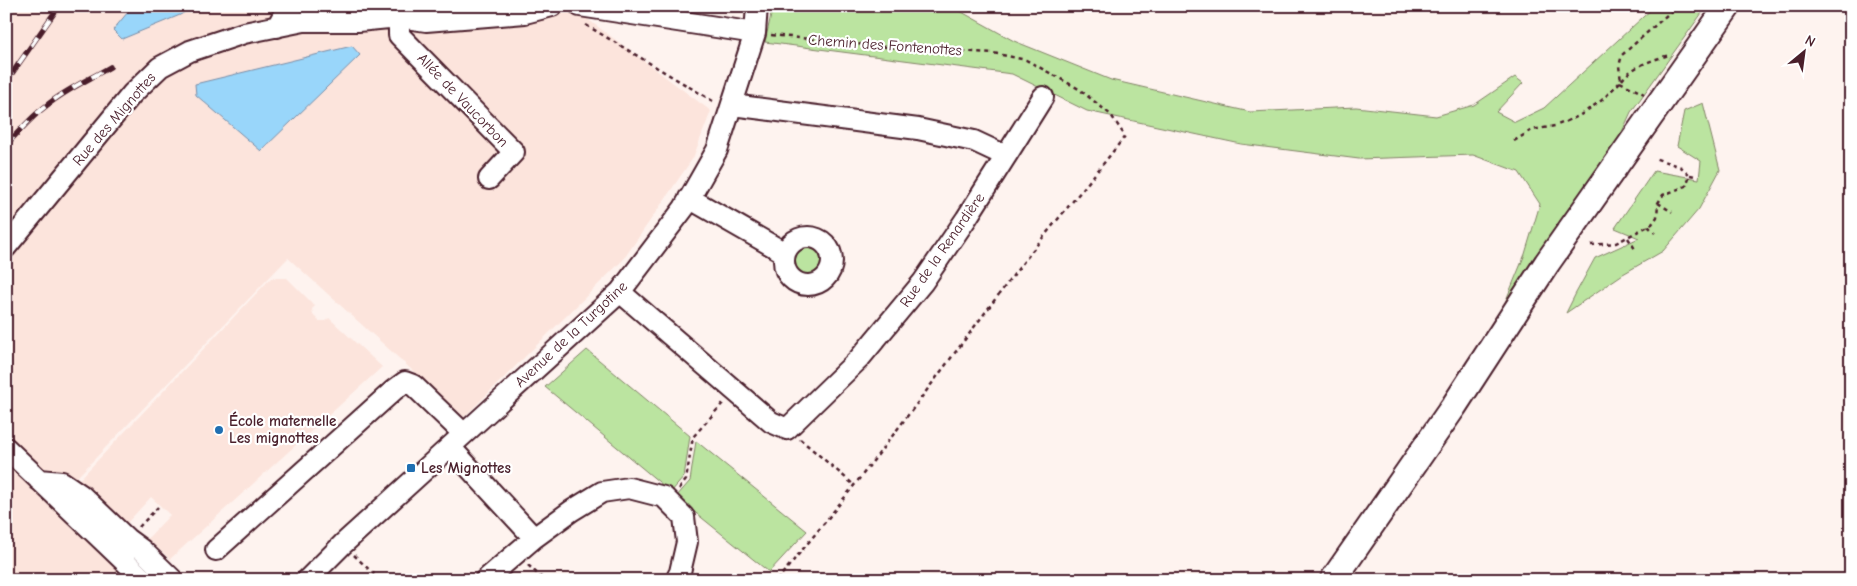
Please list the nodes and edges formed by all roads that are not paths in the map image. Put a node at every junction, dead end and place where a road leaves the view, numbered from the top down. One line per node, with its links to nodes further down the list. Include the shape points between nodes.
1 (292, 6): 8 (street)
2 (552, 6): 6 (street, Rue des Mignottes, via 525,13 426,21)
3 (757, 6): 9 (street, Avenue de la Turgotine)
4 (1728, 6): 18 (main road, via 1547,263)
5 (1746, 6): 18 (main road, via 1559,270)
6 (406, 12): 8 (street, Rue des Mignottes, via 358,21 304,21); 13 (street, Allée de Vaucorbon, via 399,35 514,152)
7 (580, 14): 9 (street)
8 (277, 27): 15 (street, Rue des Mignottes, via 212,42 160,67 132,94)
9 (755, 33): 11 (street, Avenue de la Turgotine)
10 (1043, 97): 12 (street, Rue de la Renardière)
11 (731, 108): 12 (street, via 918,129 974,141); 14 (street, Avenue de la Turgotine, via 717,150)
12 (1006, 156): 17 (street, Rue de la Renardière, via 923,282 859,359 788,429 771,422)
13 (489, 179)
14 (689, 198): 16 (street); 17 (street, Avenue de la Turgotine)
15 (6, 247)
16 (785, 253)
17 (620, 292): 19 (street, Avenue de la Turgotine)
18 (1454, 406): 29 (main road)
19 (457, 440): 21 (street); 23 (street, via 413,385 405,382); 26 (street, Avenue de la Turgotine)
20 (6, 448): 22 (street, via 39,480)
21 (534, 538): 27 (street); 28 (street, via 602,492 629,488 664,497 684,518 687,542)
22 (123, 544): 24 (street); 25 (street, via 142,550)
23 (216, 550)
24 (144, 580)
25 (173, 580)
26 (307, 580)
27 (485, 580)
28 (676, 580)
29 (1333, 580)

